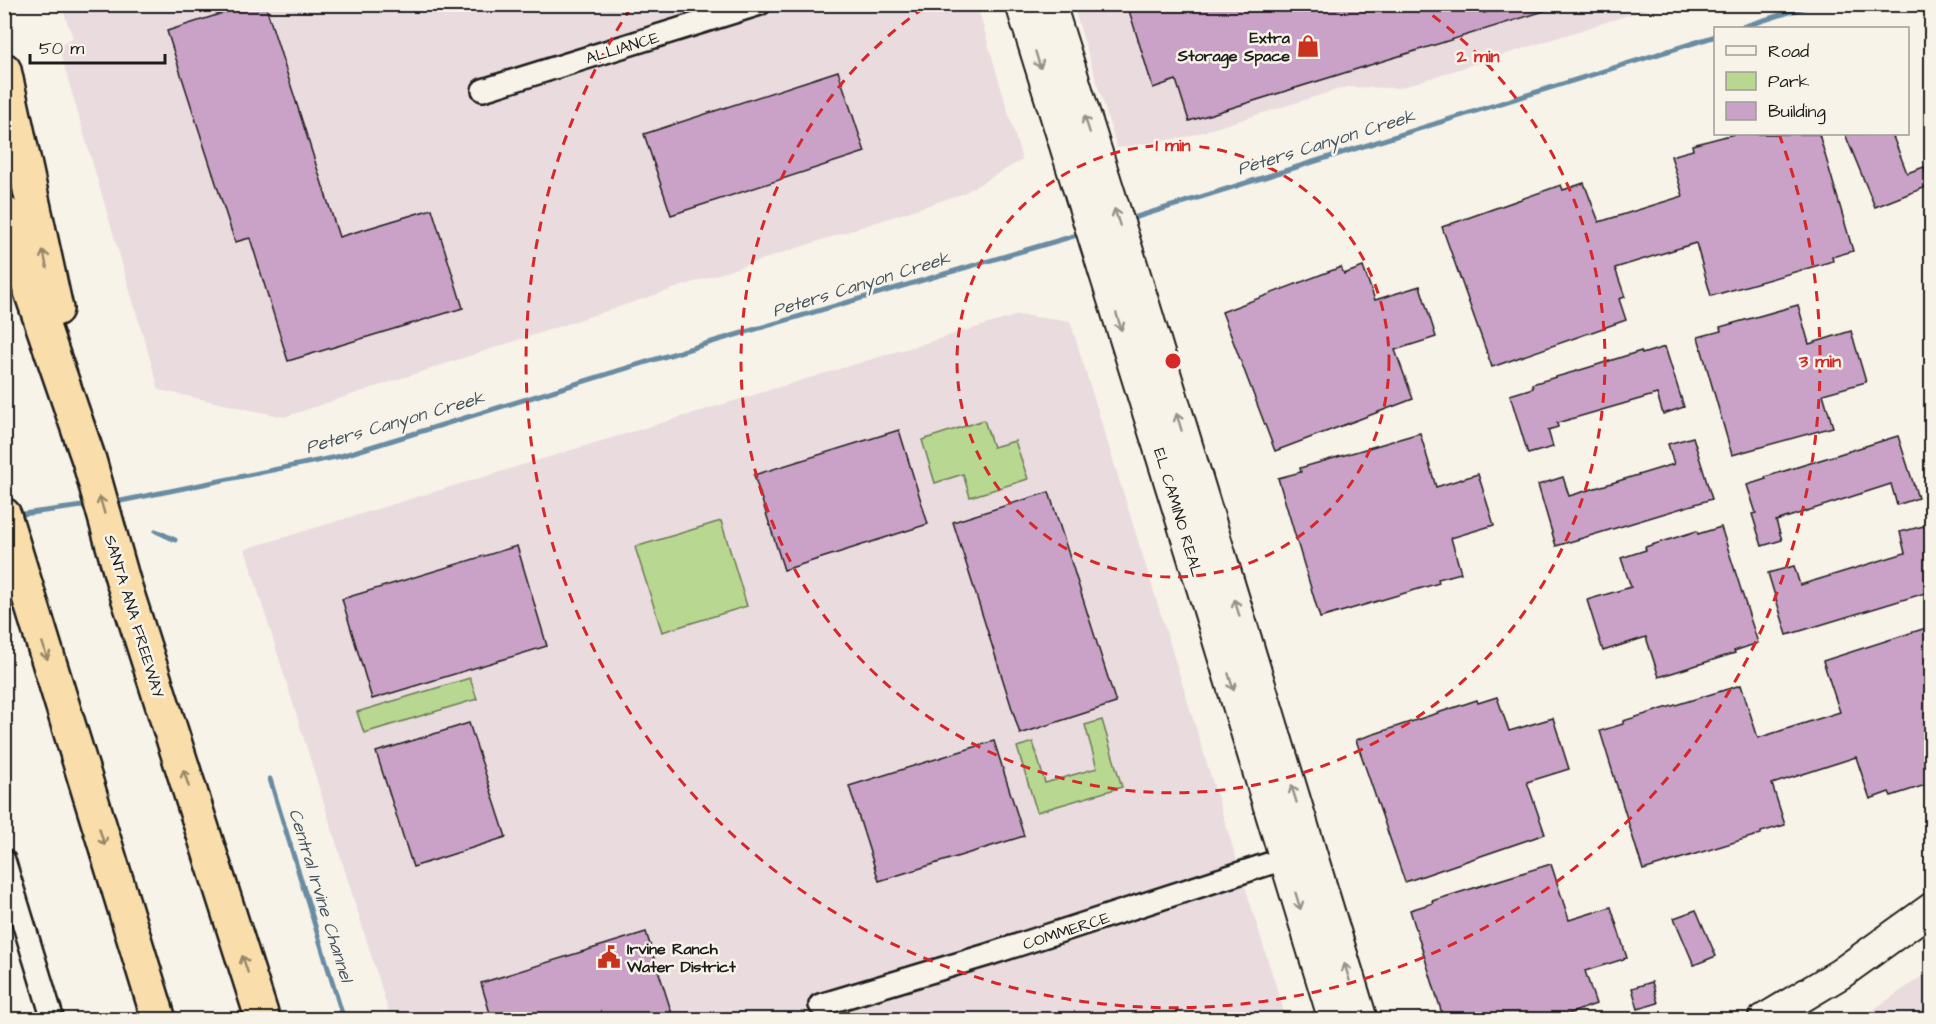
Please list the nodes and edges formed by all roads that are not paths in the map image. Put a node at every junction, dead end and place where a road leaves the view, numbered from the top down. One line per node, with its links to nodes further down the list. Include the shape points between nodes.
1 (760, 4): 5 (street, ALLIANCE)
2 (1021, 4): 6 (main road, EL CAMINO REAL, one-way to 6)
3 (1050, 4): 6 (main road, EL CAMINO REAL, one-way to 3)
4 (4, 70): 8 (highway, one-way to 4)
5 (483, 90)
6 (1090, 181): 10 (main road, EL CAMINO REAL, one-way to 10, via 1102,266); 10 (main road, EL CAMINO REAL, one-way to 6, via 1130,258)
7 (4, 213): 8 (highway, SANTA ANA FREEWAY)
8 (89, 460): 16 (highway, SANTA ANA FREEWAY, one-way to 8, via 123,581)
9 (4, 515): 15 (highway, one-way to 15)
10 (1298, 855): 13 (street, COMMERCE); 17 (main road, EL CAMINO REAL, one-way to 17); 18 (main road, EL CAMINO REAL, one-way to 10)
11 (4, 860): 14 (street)
12 (1932, 908): 19 (main road, via 1840,974)
13 (820, 1005)
14 (53, 1020)
15 (159, 1020)
16 (263, 1020)
17 (1334, 1020)
18 (1362, 1020)
19 (1762, 1020)

